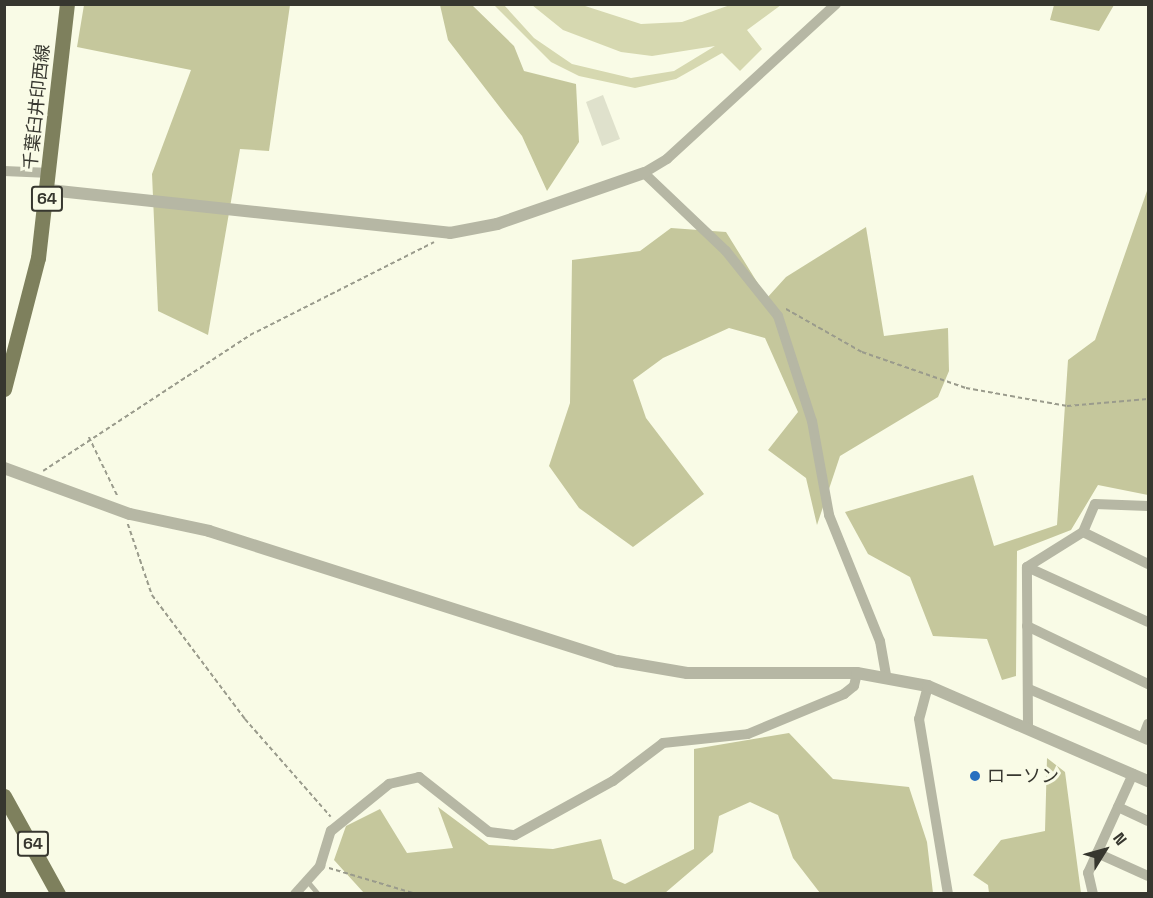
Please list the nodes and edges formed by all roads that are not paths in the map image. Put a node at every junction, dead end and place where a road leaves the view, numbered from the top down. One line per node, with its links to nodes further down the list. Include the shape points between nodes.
1 (68, 4): 4 (main road, 千葉臼井印西線 / 64)
2 (836, 4): 5 (street, via 667,159)
3 (4, 171): 4 (street)
4 (50, 173): 6 (main road, 千葉臼井印西線 / 64)
5 (644, 173): 6 (street, via 497,224 450,233); 16 (street, via 767,298 812,421 829,515 880,641)
6 (49, 190): 7 (main road, 千葉臼井印西線 / 64, via 30,302)
7 (4, 389)
8 (4, 468): 15 (street, via 130,514 209,531 649,668)
9 (1149, 506): 10 (street, via 1095,504)
10 (1083, 532): 11 (street); 12 (street)
11 (1149, 564)
12 (1027, 567): 13 (street); 14 (street)
13 (1149, 622)
14 (1027, 626): 17 (street); 19 (street)
15 (857, 673): 16 (street); 30 (street, via 854,686 844,694 748,734 663,743 613,781 527,832 489,832 419,777 389,784 336,827 320,867)
16 (886, 675): 18 (street)
17 (1149, 684)
18 (928, 686): 21 (street); 34 (street, via 919,719)
19 (1029, 689): 21 (street); 22 (street)
20 (1149, 724): 22 (street)
21 (1028, 726): 23 (street)
22 (1146, 738)
23 (1133, 774): 24 (street); 26 (street)
24 (1149, 781)
25 (4, 796): 31 (main road, 64)
26 (1118, 807): 27 (street); 28 (street)
27 (1149, 821)
28 (1097, 853): 29 (street); 35 (street, via 1088,873)
29 (1149, 876)
30 (308, 882): 32 (street); 33 (lane)
31 (58, 894)
32 (295, 894)
33 (318, 894)
34 (948, 894)
35 (1093, 894)

